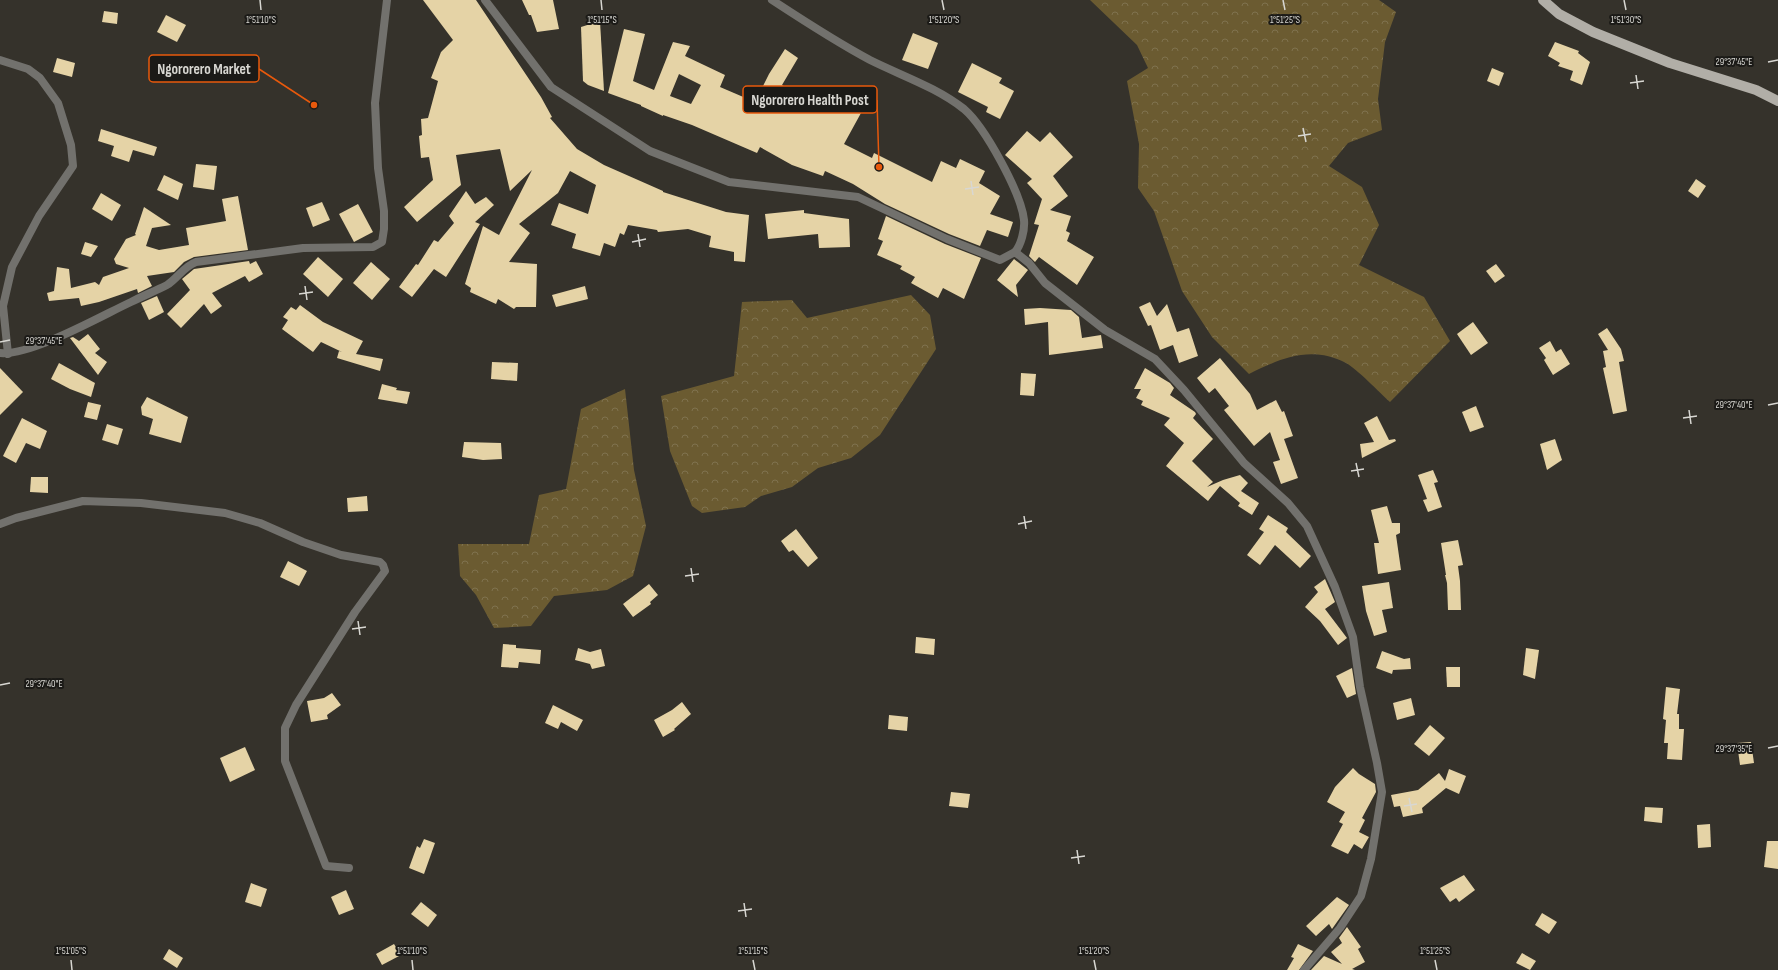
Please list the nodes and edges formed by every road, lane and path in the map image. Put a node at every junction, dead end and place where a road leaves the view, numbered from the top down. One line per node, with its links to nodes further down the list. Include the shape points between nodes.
1 (387, 0): 8 (street, via 375,103 378,168 384,211 382,242 373,247 303,248 196,262 153,292 38,345)
2 (485, 0): 7 (street, via 551,87 650,151 729,182 858,197 947,239 1000,260)
3 (772, 0): 7 (street, via 825,35 923,83 965,110 993,146 1017,195 1024,221 1019,246)
4 (1543, 0): 6 (main road, via 1559,14 1593,32 1670,63 1756,90)
5 (0, 60): 8 (street, via 28,69 40,78 58,103 71,145 73,166 39,216 12,266 3,306)
6 (1778, 101)
7 (1015, 252): 11 (street, via 1029,263 1045,283 1105,330 1155,359 1244,463 1288,503 1307,526 1335,587 1353,637 1360,686 1382,792 1371,859 1361,896 1340,928)
8 (4, 353)
9 (0, 524): 10 (street, via 83,501 141,503 225,513 260,523 341,555 384,564 385,571 316,673 285,728 285,761 326,866)
10 (349, 868)
11 (1304, 970)

